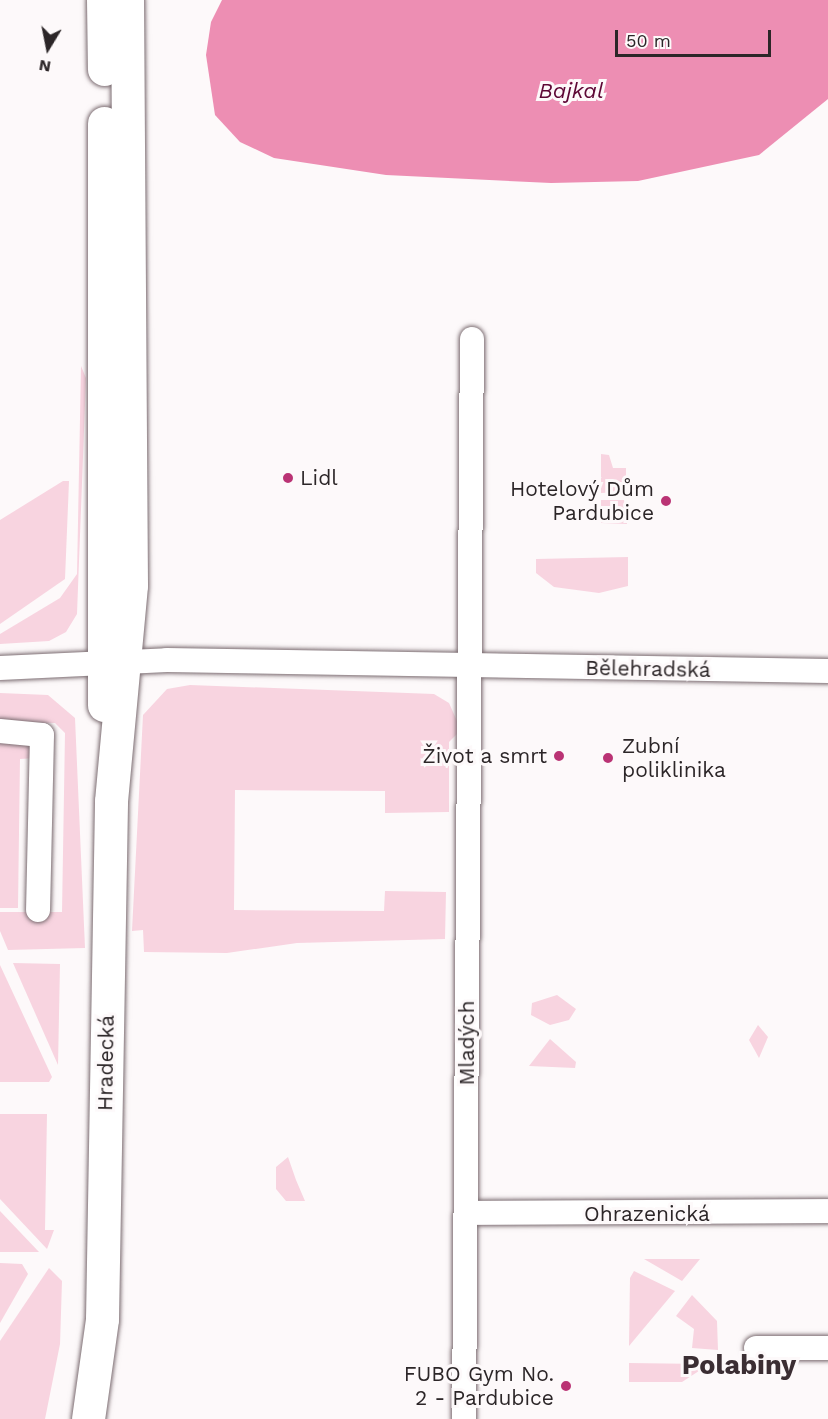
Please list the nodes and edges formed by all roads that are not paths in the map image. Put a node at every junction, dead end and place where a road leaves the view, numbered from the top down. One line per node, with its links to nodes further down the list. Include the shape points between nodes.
1 (103, 0): 4 (main road)
2 (127, 0): 4 (main road, via 132,387)
3 (471, 339): 5 (street)
4 (114, 663): 5 (street, Bělehradská); 6 (street, Bělehradská); 12 (main road, Hradecká)
5 (468, 667): 7 (street, Bělehradská); 11 (street, Mladých)
6 (0, 668)
7 (828, 671)
8 (0, 731): 9 (street, via 42,735)
9 (38, 910)
10 (828, 1211): 11 (street, Ohrazenická)
11 (466, 1213): 17 (street, Mladých)
12 (103, 1258): 15 (main road, Hradecká, via 98,1317); 16 (main road, Hradecká, via 100,1351)
13 (756, 1348): 14 (street)
14 (828, 1348)
15 (70, 1419)
16 (88, 1419)
17 (464, 1419)

